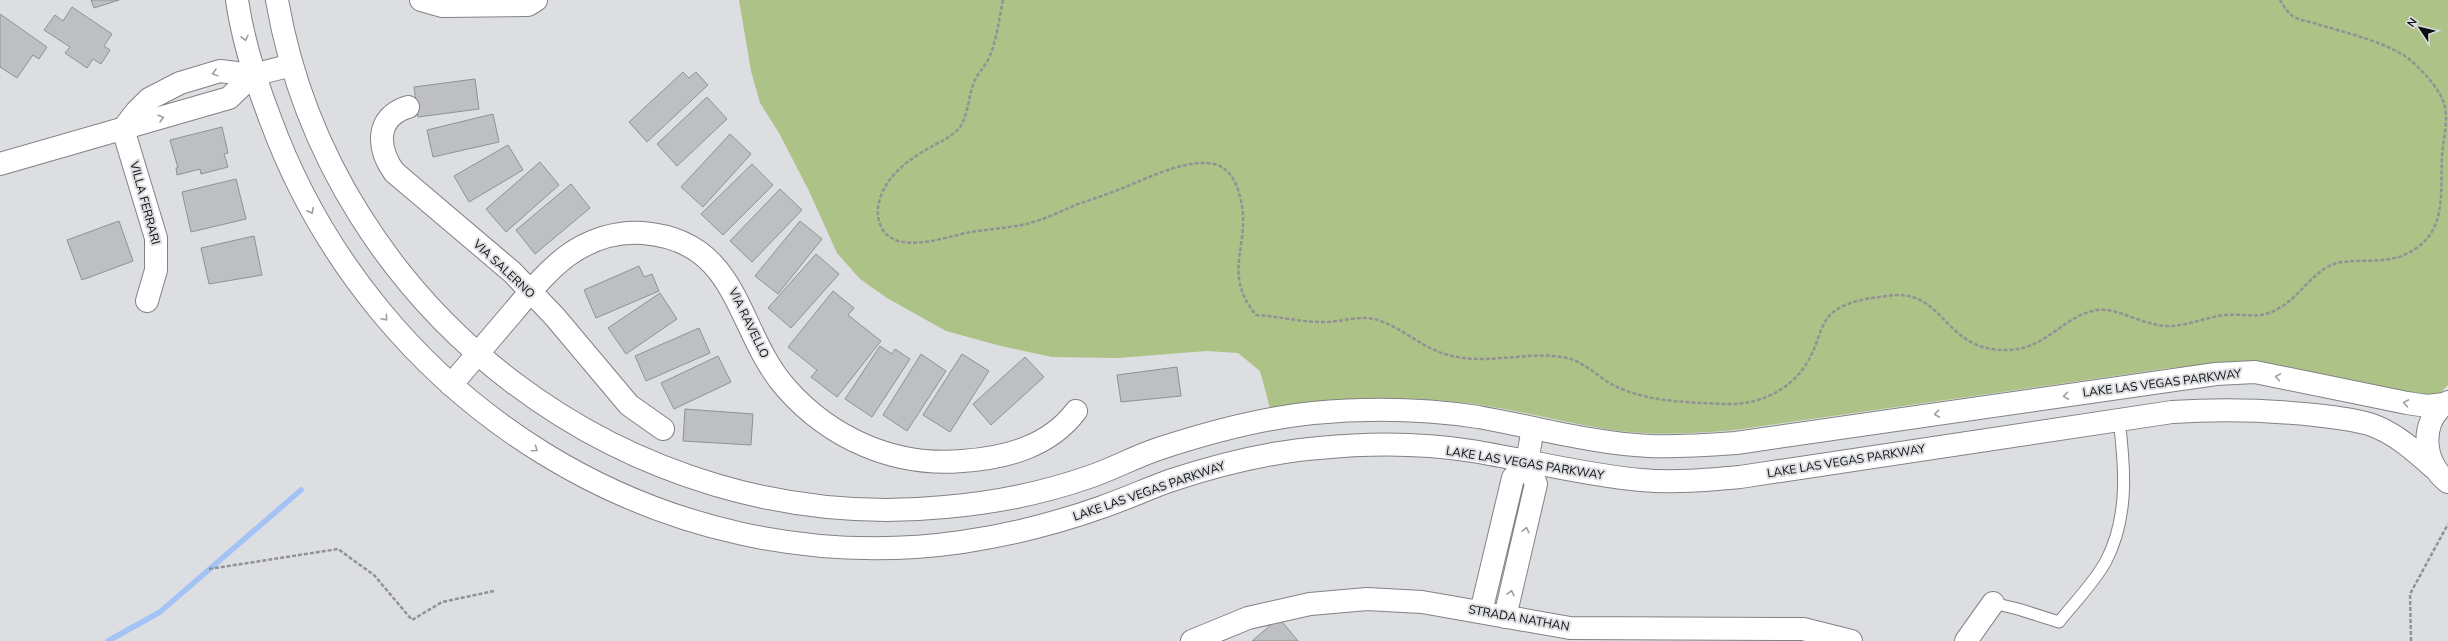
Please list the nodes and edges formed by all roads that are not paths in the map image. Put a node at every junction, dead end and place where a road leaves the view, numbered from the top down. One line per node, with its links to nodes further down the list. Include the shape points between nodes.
1 (237, 0): 6 (street, LAKE LAS VEGAS PARKWAY, one-way to 6)
2 (277, 0): 5 (street, LAKE LAS VEGAS PARKWAY)
3 (421, 0): 4 (street, via 442,6 528,5)
4 (536, 0)
5 (292, 65): 6 (street); 12 (street, LAKE LAS VEGAS PARKWAY, via 303,101 333,169 370,232 415,292)
6 (253, 75): 8 (street, one-way to 6, via 229,98); 8 (street, one-way to 8, via 220,70 164,89 142,105); 13 (street, LAKE LAS VEGAS PARKWAY, one-way to 13, via 284,158 320,228 365,294 417,354)
7 (408, 107): 10 (street, VIA SALERNO, via 393,116 383,130 381,143 389,164 404,181 512,272)
8 (124, 128): 9 (street); 11 (street, VILLA FERRARI, via 156,238 156,270)
9 (0, 164)
10 (530, 292): 12 (street, VIA RAVELLO); 15 (street, VIA RAVELLO, via 567,256 601,238 639,233 677,241 710,262 727,281 770,367 800,403 837,432 880,452 903,458 950,462 974,460 1026,448 1055,434); 18 (street, VIA SALERNO, via 629,405)
11 (148, 301)
12 (477, 354): 13 (street, VIA RAVELLO); 17 (street, LAKE LAS VEGAS PARKWAY, via 524,392 586,432 653,464 723,488 795,503 869,510 943,508 1017,497 1088,477 1158,449 1234,426 1313,413 1393,410 1472,416)
13 (451, 385): 19 (street, LAKE LAS VEGAS PARKWAY, one-way to 19, via 475,407 540,453 604,487 672,514 714,526 814,544 887,548 952,543 1032,529 1101,508 1169,481 1242,460 1317,448 1392,445 1468,451)
14 (2446, 403): 17 (street, LAKE LAS VEGAS PARKWAY, one-way to 17, via 2427,406 2407,403 2255,372 2208,375 1736,442 1692,446 1647,446); 20 (street, via 2430,423 2427,434 2429,458)
15 (1076, 411)
16 (2119, 420): 19 (street, LAKE LAS VEGAS PARKWAY, via 1740,477 1693,481 1598,476); 20 (street, LAKE LAS VEGAS PARKWAY, via 2172,412 2238,410 2335,418 2369,424 2393,435); 23 (lane, via 2125,469 2120,515 2105,563 2059,622)
17 (1533, 428): 19 (street)
18 (663, 429)
19 (1527, 462): 21 (street, via 1513,478); 22 (street, one-way to 19, via 1536,484)
20 (2441, 475)
21 (1493, 563): 22 (lane); 24 (street)
22 (1517, 568): 25 (street, one-way to 22)
23 (1993, 603): 29 (street)
24 (1481, 612): 25 (street, STRADA NATHAN); 27 (street, STRADA NATHAN, via 1414,602 1366,599 1324,603 1248,618)
25 (1505, 617): 26 (street, STRADA NATHAN, via 1570,628)
26 (1667, 635): 28 (street, STRADA NATHAN, via 1803,629)
27 (1192, 641)
28 (1851, 641)
29 (1966, 641)

